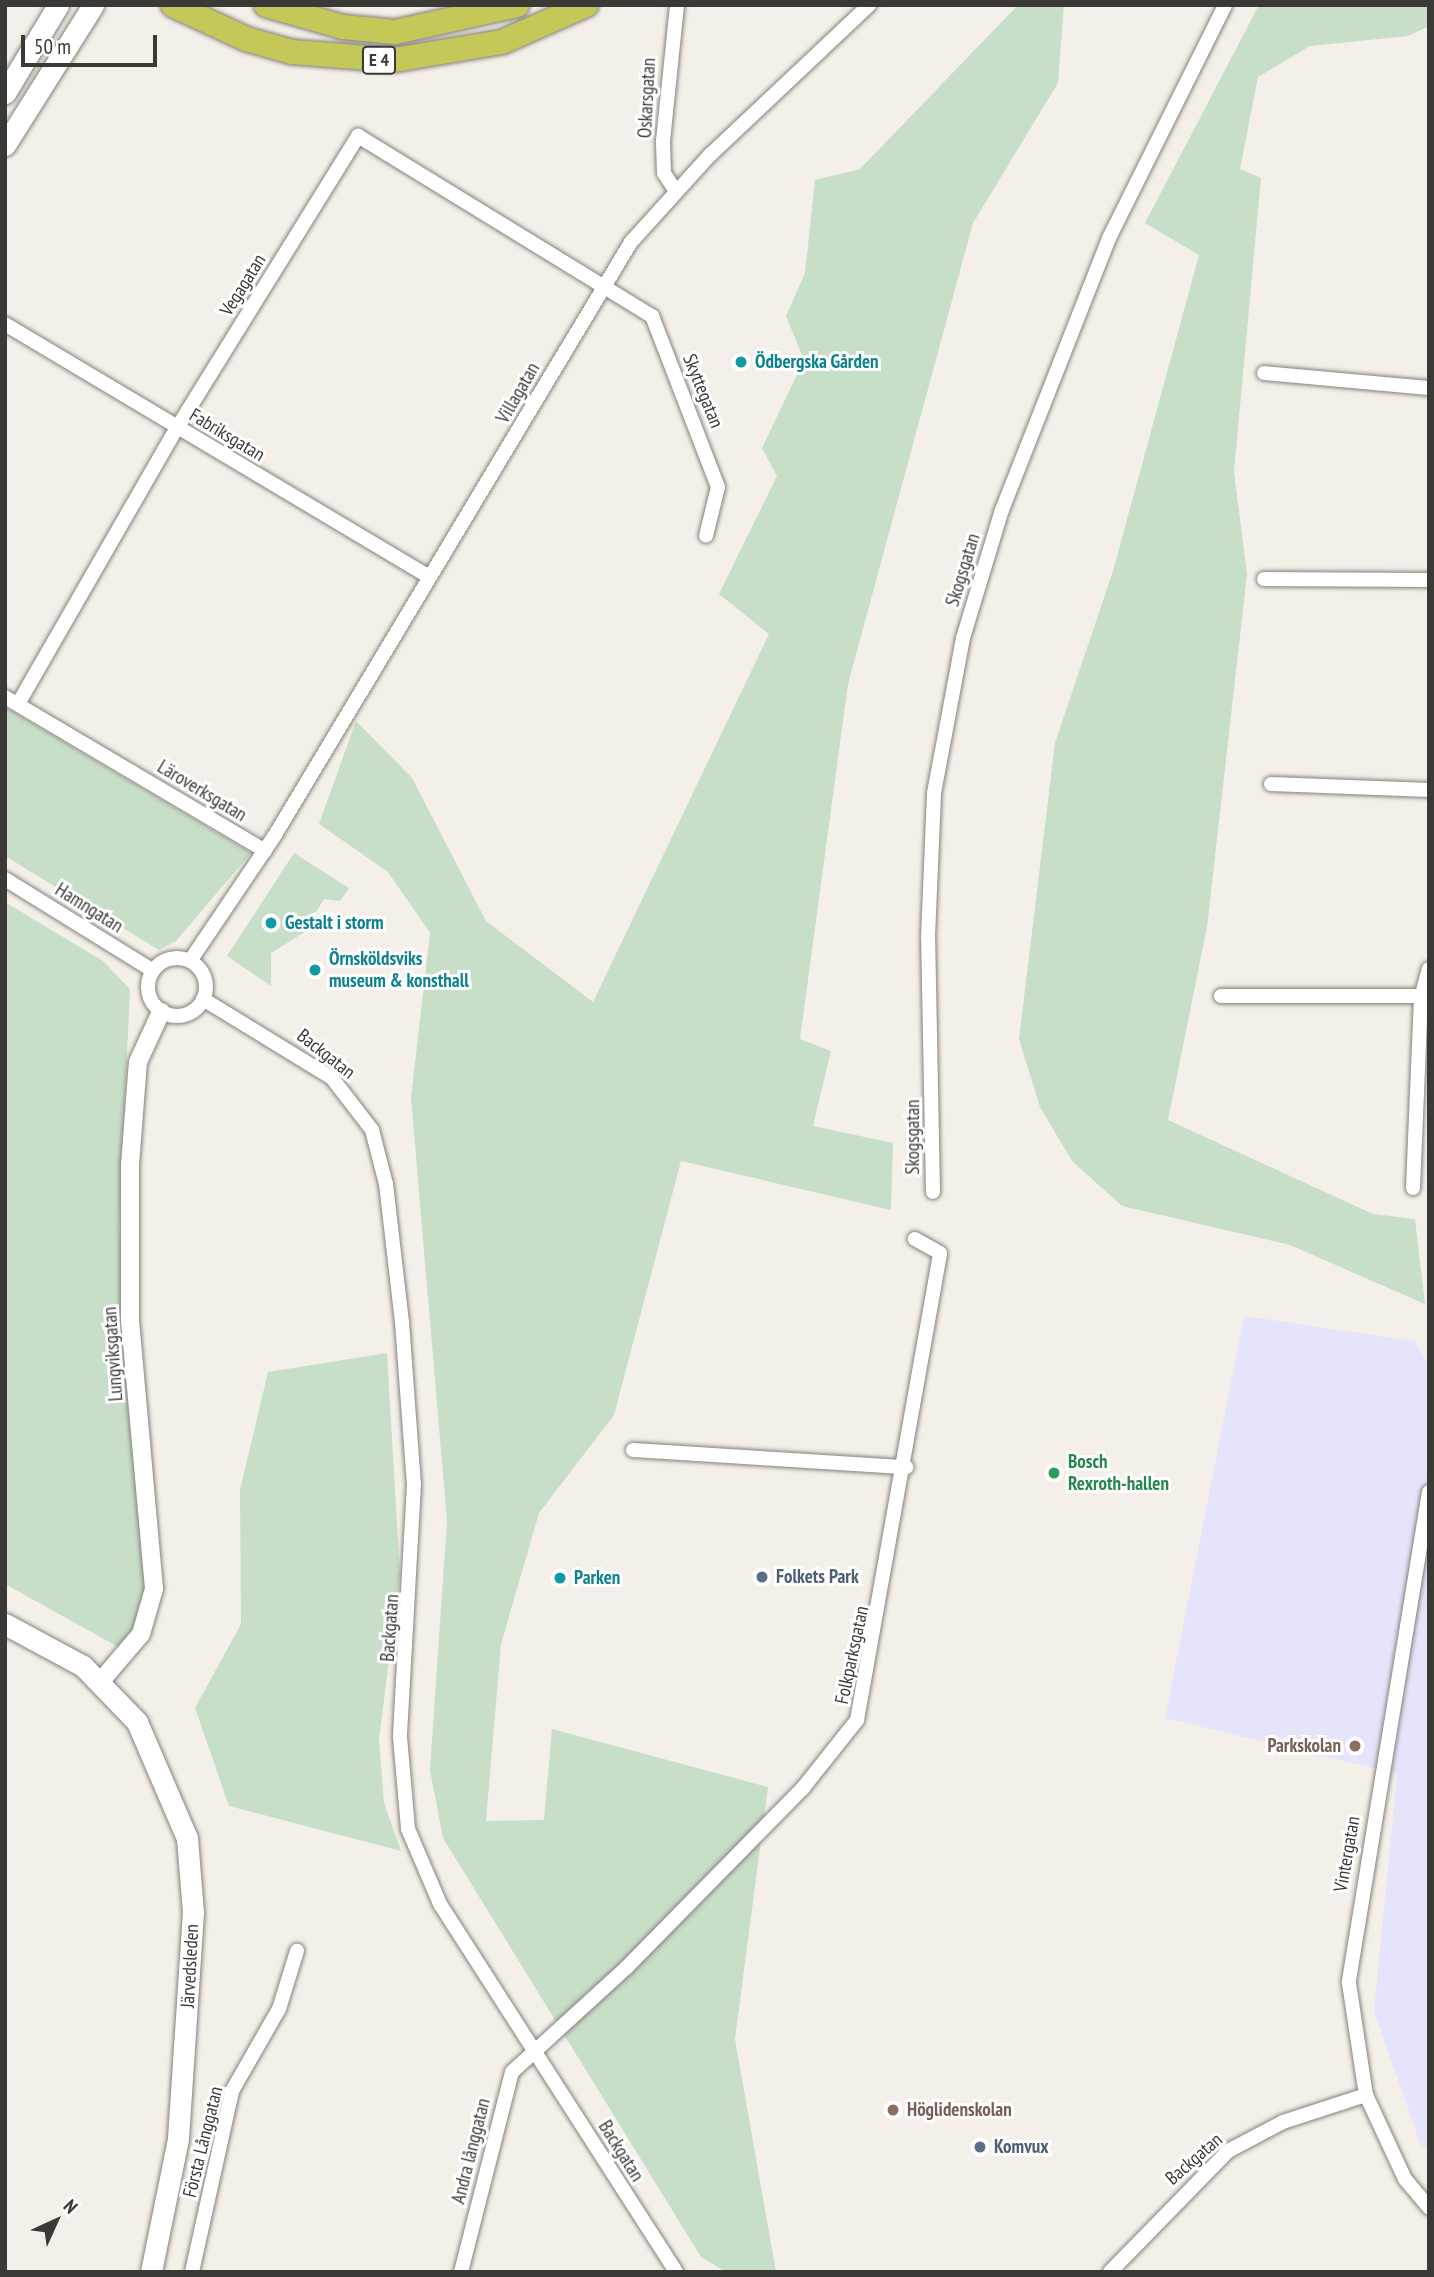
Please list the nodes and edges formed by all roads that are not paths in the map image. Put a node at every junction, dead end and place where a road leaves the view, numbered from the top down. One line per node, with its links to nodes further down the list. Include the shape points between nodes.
1 (58, 5): 10 (main road)
2 (93, 5): 11 (main road)
3 (173, 5): 6 (highway, E 4, via 246,39 292,52 394,61 502,42)
4 (266, 5): 5 (highway, E 4, via 342,27 395,32)
5 (517, 5)
6 (586, 5)
7 (677, 5): 12 (street, Oskarsgatan, via 663,141 664,173)
8 (1226, 5): 36 (street, Skogsgatan, via 1109,238 1002,510 963,638 934,793 928,937)
9 (868, 7): 12 (street, Villagatan)
10 (5, 93)
11 (5, 145)
12 (675, 190): 13 (street, Villagatan)
13 (604, 285): 17 (street, Vegagatan, via 358,136); 18 (street, Skyttegatan, via 640,305 657,327 718,486); 19 (street, Villagatan)
14 (5, 324): 17 (street, Fabriksgatan)
15 (1264, 373): 16 (street)
16 (1429, 388)
17 (177, 428): 19 (street, Fabriksgatan); 23 (street, Vegagatan)
18 (706, 536)
19 (429, 577): 26 (street, Villagatan)
20 (1264, 579): 21 (street)
21 (1429, 580)
22 (5, 696): 23 (street, Läroverksgatan)
23 (18, 704): 26 (street, Läroverksgatan)
24 (1271, 784): 25 (street)
25 (1429, 790)
26 (265, 851): 28 (street)
27 (5, 879): 30 (street, Hamngatan)
28 (190, 961): 30 (street, via 166,960); 33 (street, via 203,973)
29 (1429, 969): 32 (street)
30 (152, 970): 34 (street, via 147,988)
31 (1221, 996): 32 (street)
32 (1425, 997): 35 (street)
33 (203, 999): 34 (street, via 180,1016); 44 (street, Backgatan, via 332,1078 372,1130 386,1184 414,1484 400,1737 404,1811 440,1904)
34 (160, 1012): 42 (street, Lungviksgatan, via 138,1062 130,1165 130,1321 154,1589 141,1634)
35 (1413, 1188)
36 (933, 1192)
37 (915, 1239): 39 (street, Folkparksgatan, via 940,1253)
38 (633, 1451): 39 (street)
39 (906, 1467): 44 (street, Folkparksgatan, via 870,1669 849,1737)
40 (1429, 1492): 45 (street, Vintergatan, via 1351,1950 1354,2043)
41 (5, 1624): 42 (main road, Järvedsleden)
42 (101, 1681): 48 (main road, Järvedsleden, via 137,1722 187,1838 193,1912 178,2139)
43 (297, 1951): 49 (street, Första Långgatan, via 279,2009 232,2091)
44 (536, 2051): 47 (street, Backgatan); 50 (street, Andra långgatan, via 512,2072)
45 (1366, 2095): 46 (street, Vintergatan, via 1400,2169); 51 (street, Backgatan, via 1283,2122 1228,2151)
46 (1429, 2208)
47 (672, 2270)
48 (151, 2272)
49 (192, 2272)
50 (461, 2272)
51 (1110, 2272)

